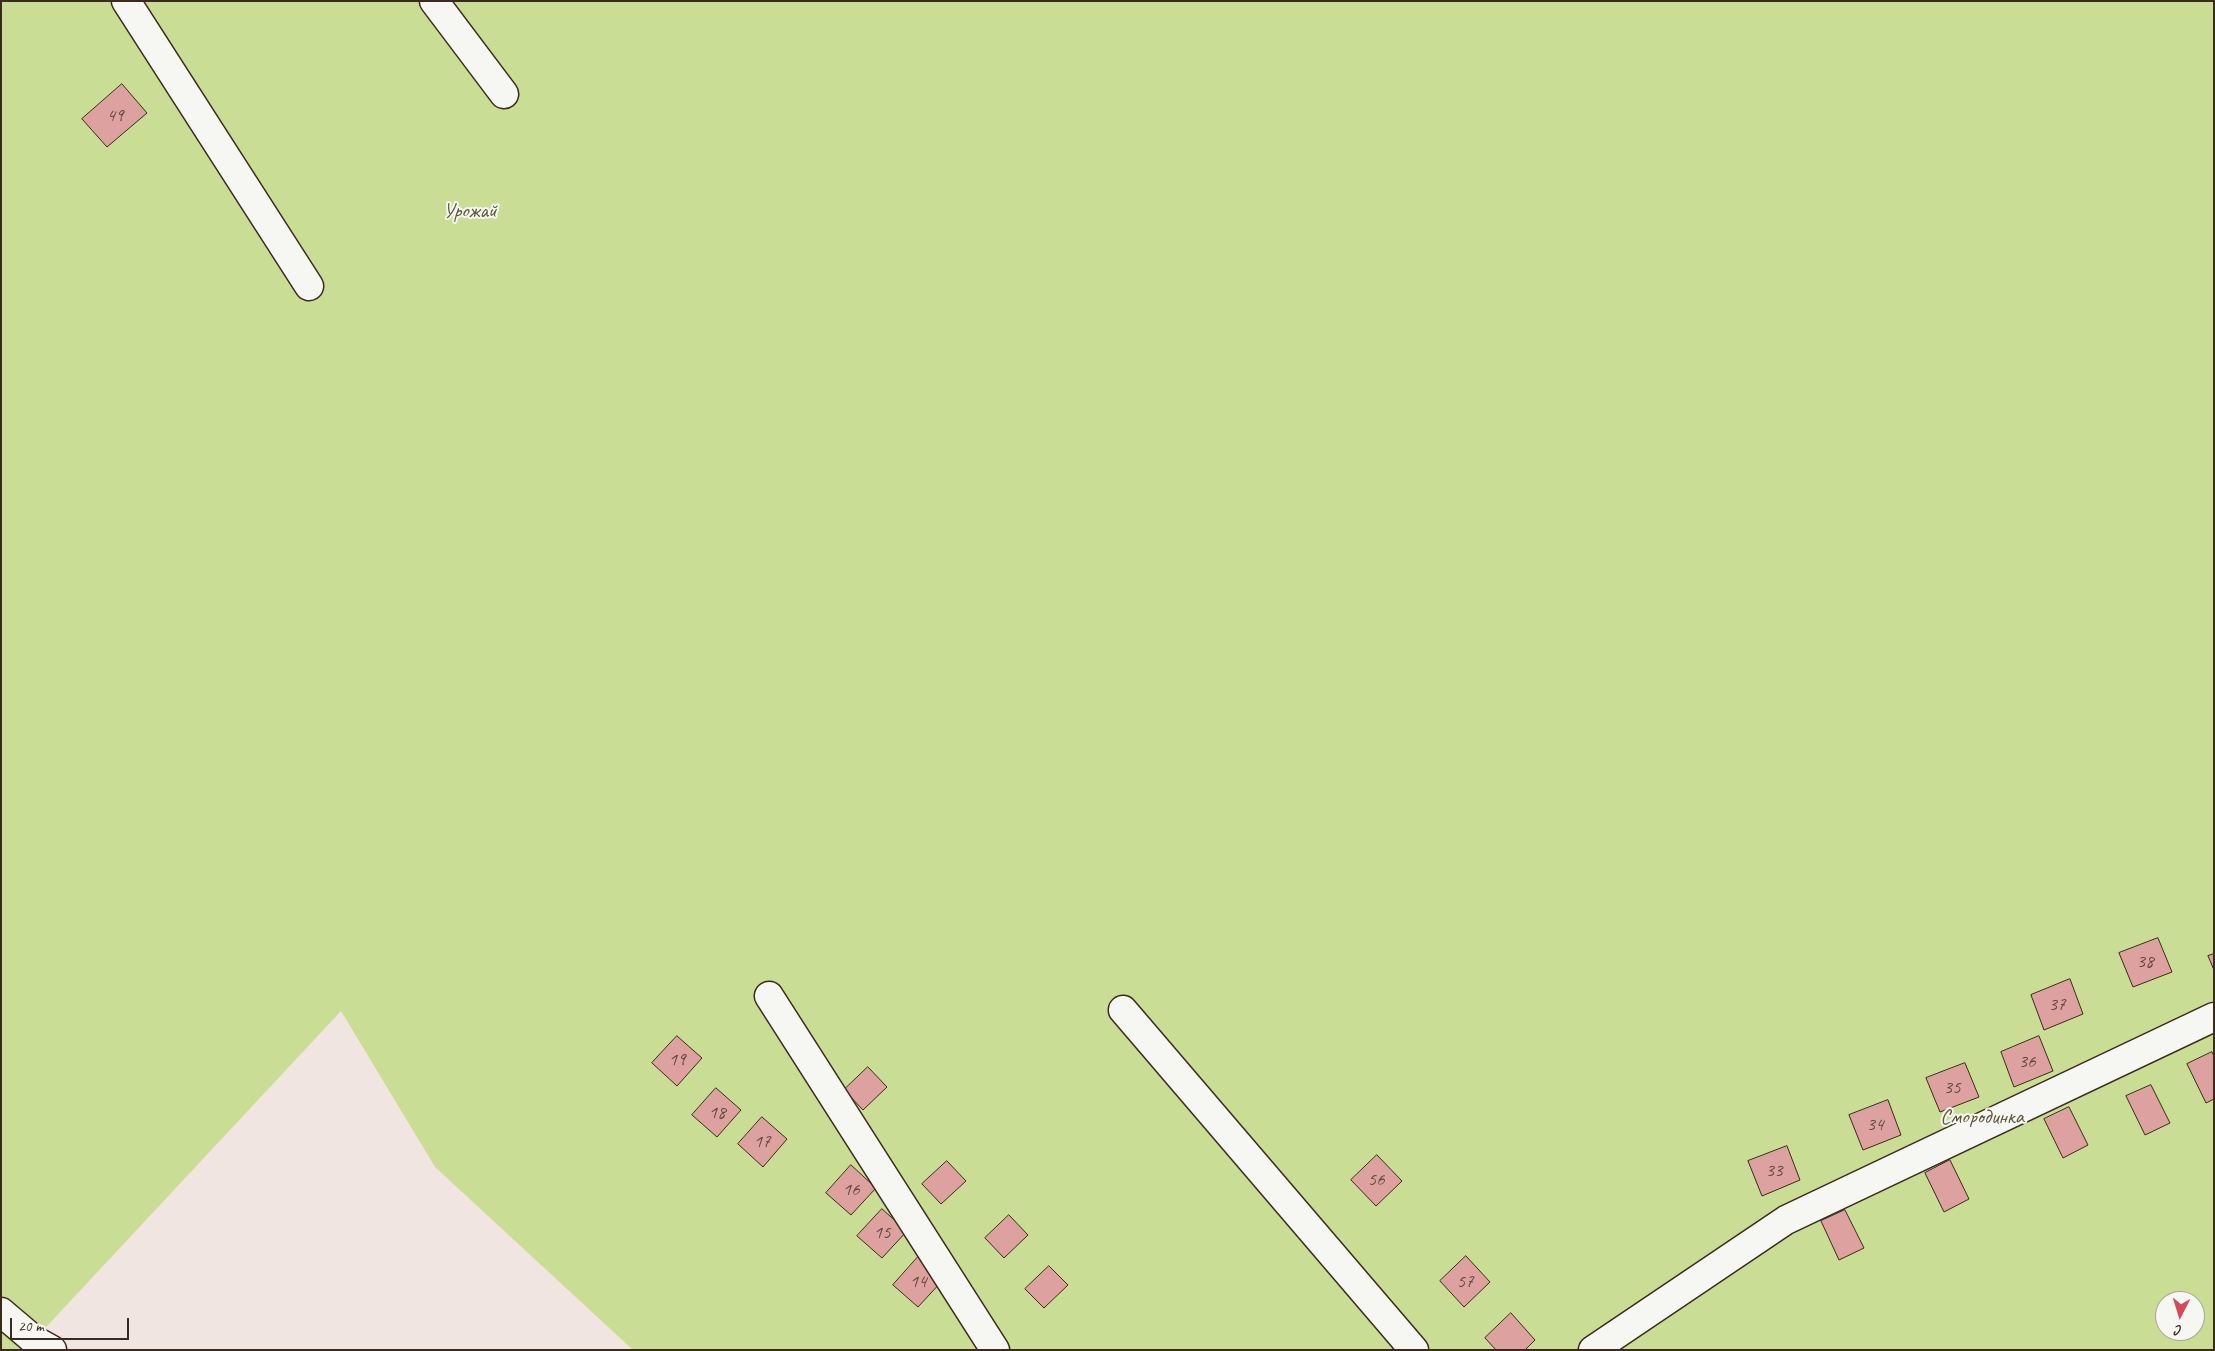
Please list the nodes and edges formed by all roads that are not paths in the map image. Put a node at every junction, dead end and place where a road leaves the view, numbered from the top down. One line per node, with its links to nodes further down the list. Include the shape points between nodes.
1 (126, 1): 4 (street)
2 (434, 1): 3 (street)
3 (504, 94)
4 (309, 286)
5 (770, 996): 10 (street)
6 (1123, 1010): 11 (street)
7 (2214, 1017): 12 (street, via 1786,1220)
8 (1, 1312): 9 (street, via 34,1340)
9 (52, 1350)
10 (994, 1350)
11 (1414, 1350)
12 (1593, 1350)

